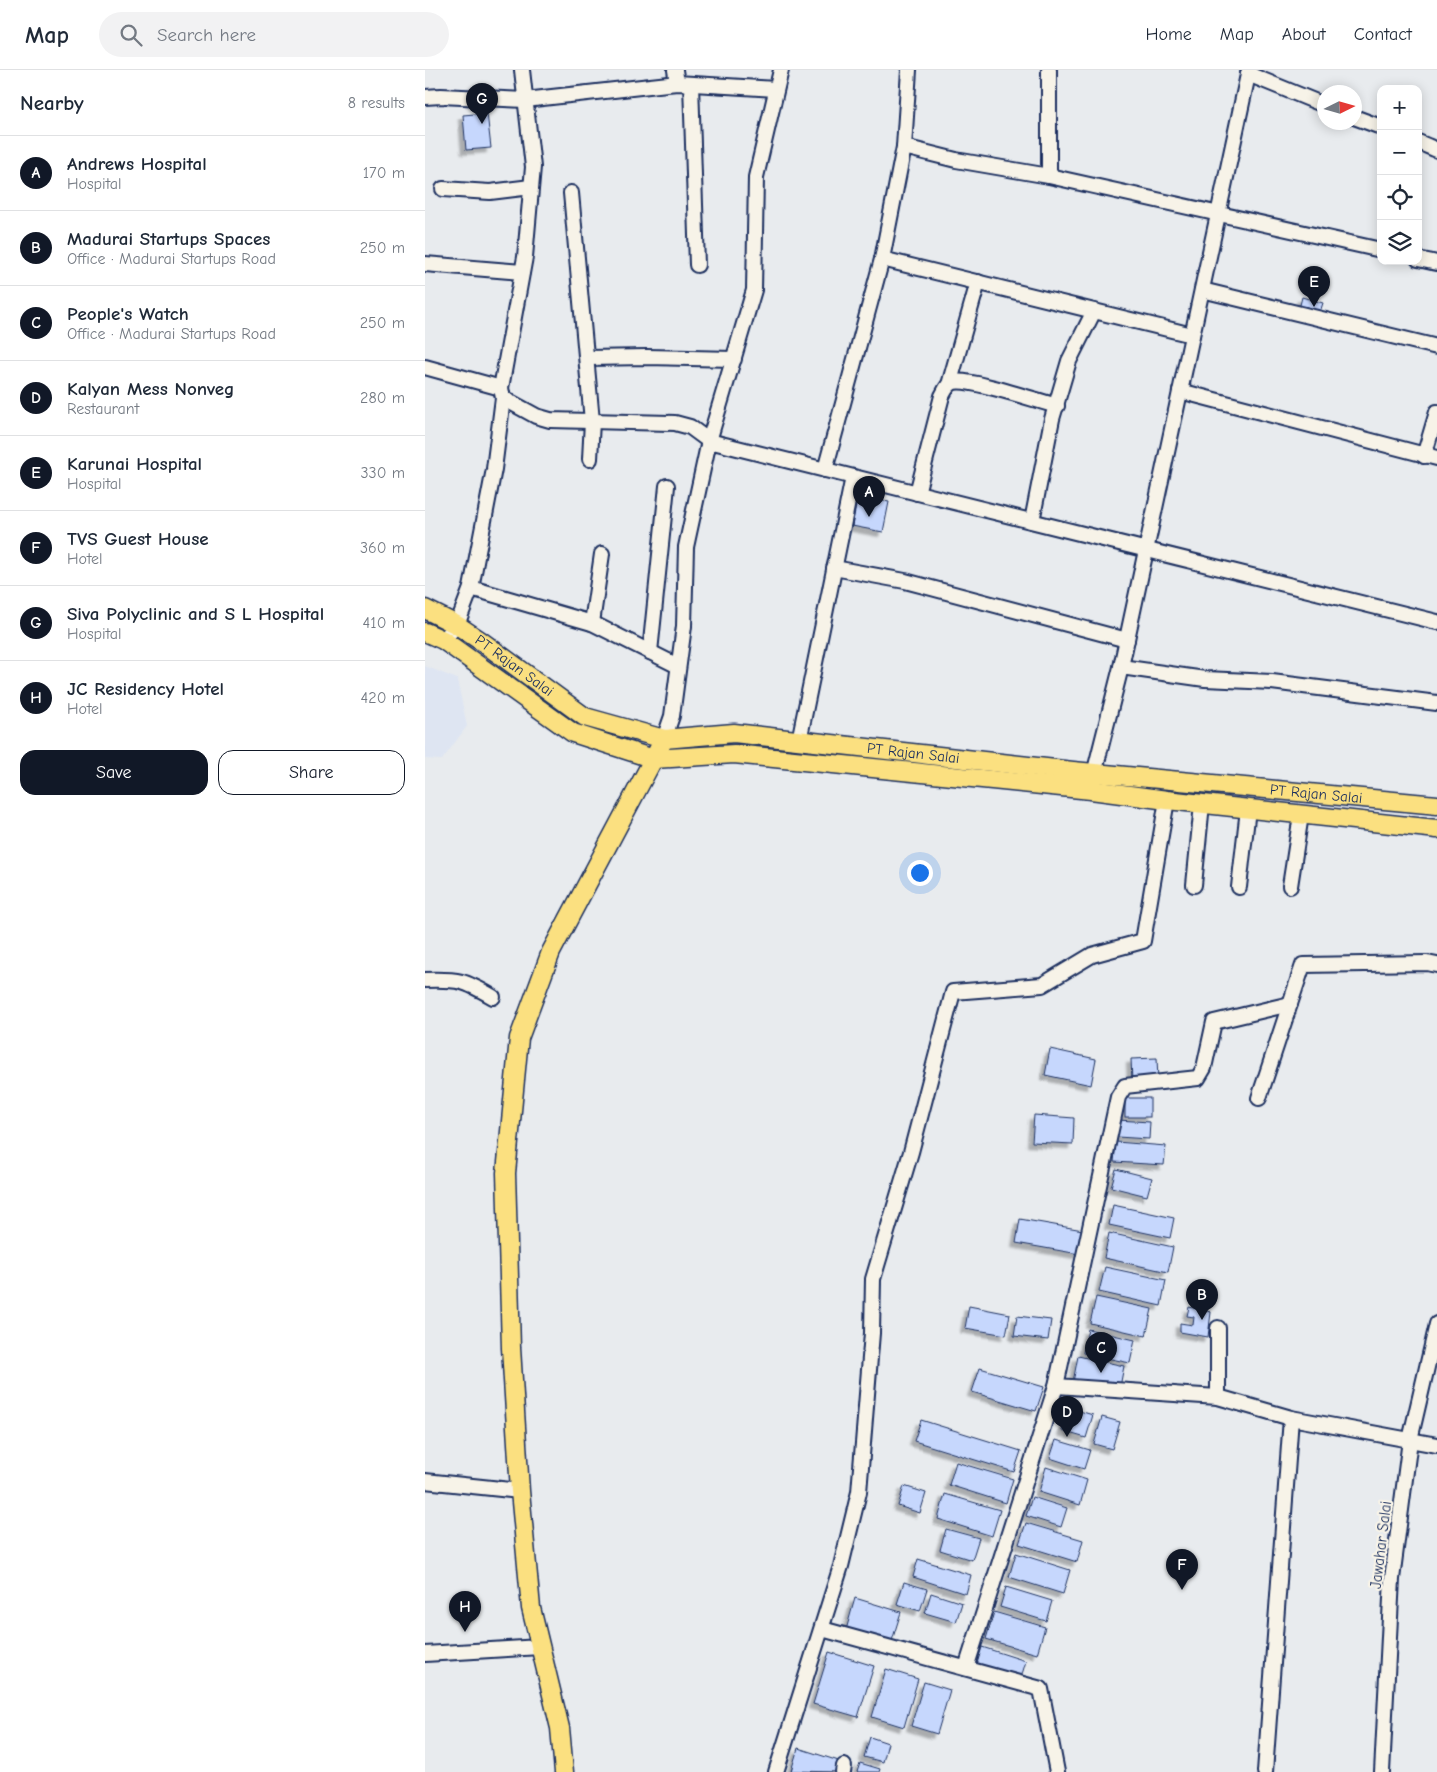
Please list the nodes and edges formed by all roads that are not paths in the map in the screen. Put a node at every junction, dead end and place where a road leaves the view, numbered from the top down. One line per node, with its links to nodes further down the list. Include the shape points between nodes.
1 (522, 70): 9 (street)
2 (781, 70): 7 (street)
3 (909, 70): 14 (street)
4 (1049, 70): 16 (street)
5 (1249, 72): 10 (street); 20 (street)
6 (681, 79): 7 (street); 9 (street); 26 (street)
7 (776, 89): 34 (street, via 756,177 754,290)
8 (425, 97): 9 (street)
9 (525, 100): 17 (street, via 533,167)
10 (1317, 102)
11 (1362, 120): 12 (street)
12 (1377, 125)
13 (1422, 144): 15 (street)
14 (904, 147): 16 (street, via 956,160); 22 (street)
15 (1437, 150)
16 (1049, 176): 20 (street)
17 (531, 187): 18 (street, via 490,192); 27 (street)
18 (443, 189)
19 (571, 194): 33 (street)
20 (1218, 213): 21 (street); 29 (street)
21 (1377, 249)
22 (882, 258): 28 (street); 45 (street)
23 (1422, 259): 24 (street)
24 (1437, 263)
25 (425, 264): 27 (street)
26 (697, 265)
27 (522, 272): 38 (street)
28 (978, 282): 30 (street); 36 (street)
29 (1202, 290): 31 (street); 32 (street)
30 (1094, 310): 31 (street); 39 (street, via 1069,361)
31 (1192, 335): 37 (street)
32 (1437, 347)
33 (587, 358): 34 (street); 41 (street)
34 (734, 359): 42 (street)
35 (425, 367): 38 (street)
36 (949, 384): 39 (street, via 975,384); 48 (street)
37 (1180, 392): 43 (street); 50 (street)
38 (502, 393): 41 (street, via 536,416); 53 (street, via 494,469)
39 (1057, 406): 49 (street)
40 (1437, 412): 43 (street)
41 (592, 422): 42 (street, via 675,423 690,427); 44 (street)
42 (709, 441): 45 (street); 62 (street, via 686,547 684,626)
43 (1430, 457)
44 (590, 459)
45 (825, 470): 46 (street)
46 (853, 477): 48 (street); 52 (street)
47 (667, 486): 61 (street)
48 (917, 493): 49 (street)
49 (1032, 521): 50 (street)
50 (1146, 549): 55 (street); 60 (street)
51 (602, 554): 56 (street)
52 (834, 568): 60 (street, via 905,581); 66 (street)
53 (471, 588): 56 (street); 57 (street)
54 (425, 609): 57 (main road, PT Rajan Salai)
55 (1437, 622)
56 (592, 623): 61 (street)
57 (457, 625): 59 (street); 65 (main road, PT Rajan Salai, via 585,717)
58 (425, 632): 59 (main road, PT Rajan Salai)
59 (443, 640): 68 (main road, PT Rajan Salai, via 573,733)
60 (1127, 640): 63 (street)
61 (650, 652): 62 (street)
62 (678, 666): 65 (street, via 672,716)
63 (1121, 668): 64 (street, via 1205,679 1272,682); 70 (street)
64 (1437, 704)
65 (664, 739): 66 (main road, PT Rajan Salai, via 734,733); 68 (main road)
66 (799, 741): 67 (main road, PT Rajan Salai)
67 (909, 753): 69 (main road); 70 (main road, PT Rajan Salai)
68 (653, 759): 69 (main road, PT Rajan Salai, via 734,754); 94 (main road, via 551,952 519,1038 506,1173 511,1348)
69 (904, 771): 71 (main road, PT Rajan Salai)
70 (1094, 772): 71 (street); 74 (main road, PT Rajan Salai)
71 (1091, 790): 72 (main road, PT Rajan Salai)
72 (1167, 800): 73 (main road, PT Rajan Salai); 95 (street, via 1143,941 1092,955 1042,985 953,992 911,1152 873,1279 872,1333 859,1492)
73 (1203, 804): 75 (main road, PT Rajan Salai); 78 (street)
74 (1437, 805)
75 (1248, 809): 76 (main road, PT Rajan Salai); 80 (street)
76 (1301, 815): 77 (main road, PT Rajan Salai); 79 (street)
77 (1437, 829)
78 (1194, 885)
79 (1290, 886)
80 (1239, 887)
81 (1437, 965): 84 (street, via 1303,965)
82 (425, 980): 83 (street, via 467,982)
83 (493, 997)
84 (1290, 1004): 85 (street); 88 (street, via 1214,1022 1205,1068 1198,1078 1125,1086 1118,1097)
85 (1259, 1098)
86 (1437, 1324): 91 (street, Jawahar Salai)
87 (1218, 1328): 89 (street)
88 (1056, 1386): 89 (street); 98 (street)
89 (1218, 1397): 90 (street)
90 (1291, 1418): 91 (street); 102 (street)
91 (1410, 1440): 92 (street); 103 (street, Jawahar Salai, via 1392,1580)
92 (1437, 1445)
93 (425, 1482): 94 (street)
94 (520, 1491): 96 (main road, via 531,1608)
95 (822, 1629): 98 (street); 100 (street)
96 (540, 1648): 97 (street); 99 (main road, via 561,1728)
97 (425, 1654)
98 (966, 1668): 101 (street, via 1041,1689)
99 (564, 1772)
100 (776, 1772)
101 (1057, 1772)
102 (1265, 1772)
103 (1382, 1772)

